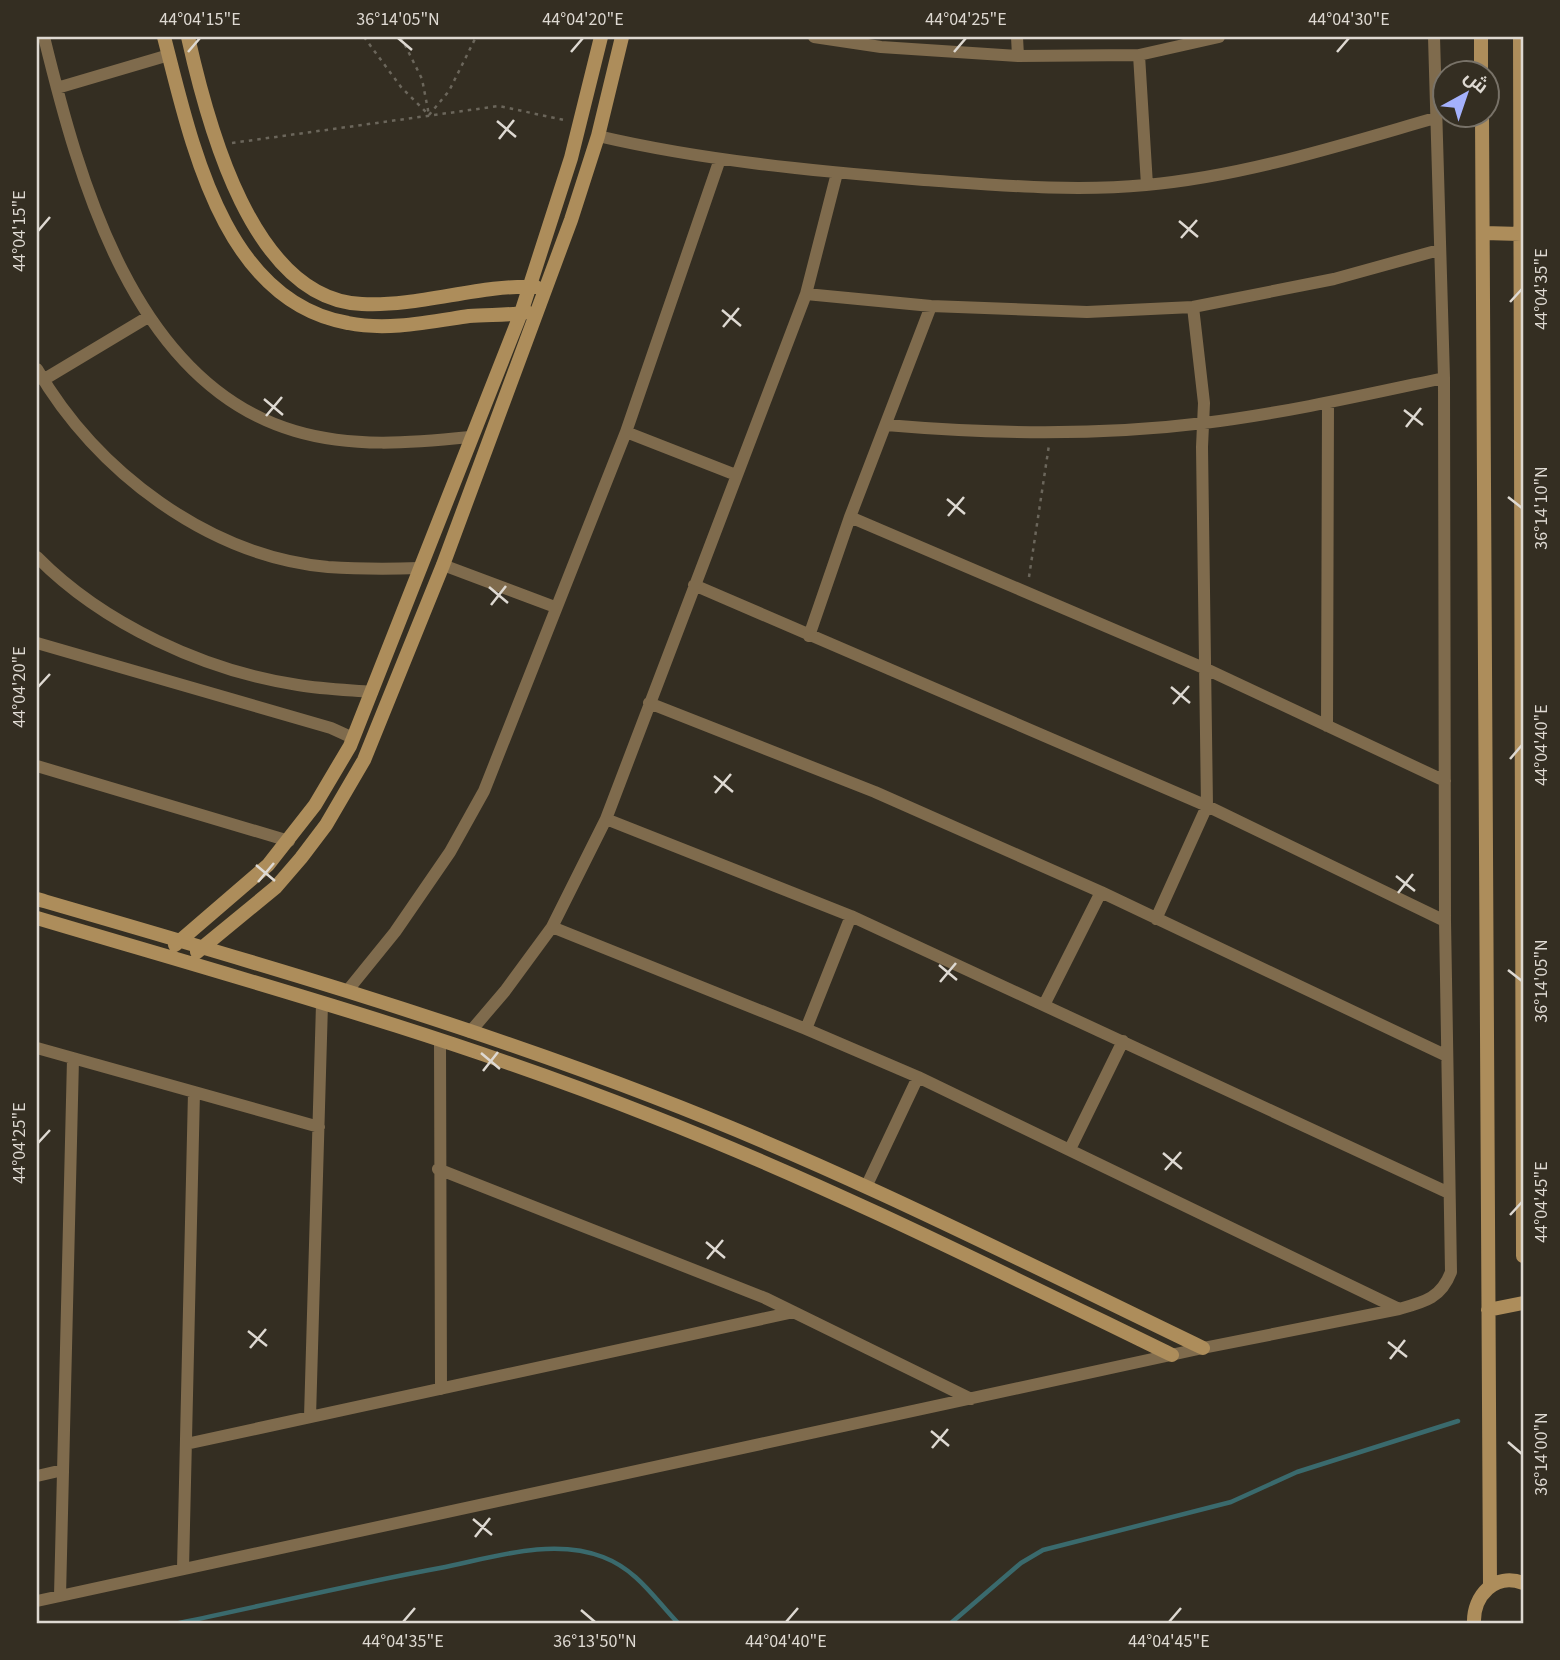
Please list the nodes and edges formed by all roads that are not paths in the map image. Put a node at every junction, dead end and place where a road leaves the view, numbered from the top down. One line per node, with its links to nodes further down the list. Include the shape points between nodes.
1 (44, 37): 17 (street)
2 (164, 37): 12 (street)
3 (188, 37): 28 (street, via 218,145 249,216 303,281 333,299 360,304 405,303)
4 (601, 37): 28 (street, via 580,124)
5 (622, 37): 21 (street)
6 (814, 37): 14 (street, via 881,47)
7 (1017, 37): 14 (street)
8 (1219, 37): 13 (street)
9 (1434, 37): 15 (street)
10 (1481, 37): 16 (street)
11 (1520, 37): 26 (street)
12 (169, 55): 17 (street); 34 (street, via 193,145 220,213 244,255 292,302 328,319 373,327)
13 (1139, 55): 14 (street); 24 (street)
14 (1018, 56)
15 (1434, 60)
16 (1481, 60)
17 (57, 88): 35 (street, via 76,161 105,237)
18 (1430, 119): 24 (street, via 1246,169)
19 (1435, 130): 27 (street)
20 (1482, 130): 25 (street)
21 (598, 135): 22 (street); 29 (street)
22 (720, 159): 23 (street); 41 (street)
23 (837, 173): 24 (street, via 1010,186); 30 (street)
24 (1147, 185)
25 (1484, 233): 26 (street); 95 (street)
26 (1521, 234): 92 (street)
27 (1439, 250): 32 (street, via 1334,279); 37 (street)
28 (528, 286): 29 (street); 34 (street)
29 (544, 287): 33 (street)
30 (806, 294): 31 (street); 43 (street)
31 (931, 306): 32 (street, via 1087,312); 40 (street)
32 (1193, 307): 39 (street, via 1205,403)
33 (536, 310): 34 (street); 46 (street)
34 (520, 313): 42 (street)
35 (148, 317): 36 (street); 42 (street, via 201,377 247,411 294,431 382,444)
36 (40, 374): 47 (street, via 83,435 128,478 176,514 279,557 326,567)
37 (1444, 377): 38 (street); 58 (street)
38 (1328, 403): 39 (street); 55 (street)
39 (1203, 423): 40 (street, via 1052,431); 52 (street)
40 (886, 425): 44 (street)
41 (626, 432): 43 (street); 49 (street)
42 (470, 437): 47 (street)
43 (736, 475): 48 (street)
44 (850, 517): 50 (street); 52 (street)
45 (37, 557): 53 (street, via 114,617 183,651 235,671 298,685)
46 (443, 565): 49 (street); 70 (street, via 364,760 345,795 276,887)
47 (419, 568): 53 (street)
48 (694, 585): 50 (street); 54 (street)
49 (555, 607): 73 (street, via 484,791 395,932)
50 (809, 636): 59 (street)
51 (37, 643): 56 (street)
52 (1206, 669): 55 (street); 59 (street)
53 (372, 692): 56 (street)
54 (649, 703): 60 (street); 62 (street, via 875,792)
55 (1327, 726): 58 (street)
56 (353, 738): 61 (street)
57 (37, 766): 61 (street)
58 (1445, 781): 67 (street)
59 (1207, 806): 66 (street); 67 (street)
60 (606, 819): 64 (street); 68 (street)
61 (289, 841): 69 (street, via 243,888)
62 (1101, 892): 66 (street); 75 (street)
63 (37, 899): 69 (street)
64 (851, 916): 75 (street); 76 (street)
65 (37, 918): 71 (street)
66 (1156, 919): 81 (street)
67 (1445, 921): 81 (street)
68 (552, 927): 76 (street); 77 (street)
69 (180, 941): 70 (street); 71 (street)
70 (202, 947): 72 (street); 73 (street)
71 (163, 956): 72 (street)
72 (186, 962): 74 (street)
73 (348, 990): 77 (street)
74 (322, 1004): 78 (street); 86 (street)
75 (1044, 1005): 79 (street)
76 (806, 1029): 83 (street)
77 (470, 1032): 85 (street)
78 (440, 1040): 87 (street); 89 (street)
79 (1123, 1041): 88 (street); 91 (street)
80 (37, 1048): 82 (street)
81 (1447, 1056): 91 (street)
82 (73, 1059): 84 (street); 103 (street)
83 (918, 1077): 88 (street); 90 (street)
84 (194, 1092): 86 (street); 102 (street)
85 (699, 1115): 87 (street); 90 (street)
86 (318, 1128): 101 (street)
87 (693, 1132): 98 (street, via 860,1205)
88 (1070, 1149): 94 (street)
89 (438, 1169): 96 (street); 99 (street)
90 (866, 1187): 97 (street)
91 (1449, 1193): 94 (street, via 1451,1272 1446,1286 1429,1301)
92 (1523, 1256)
93 (1523, 1303): 95 (street)
94 (1399, 1309): 97 (street)
95 (1488, 1310): 107 (street)
96 (794, 1312): 99 (street); 100 (street)
97 (1203, 1348): 98 (street)
98 (1171, 1355): 100 (street)
99 (441, 1389): 101 (street)
100 (971, 1399): 105 (street)
101 (310, 1417): 102 (street)
102 (186, 1444): 105 (street)
103 (63, 1470): 104 (street); 108 (street)
104 (37, 1476)
105 (183, 1570): 108 (street)
106 (1523, 1583): 107 (street, via 1506,1580)
107 (1490, 1587): 110 (street, via 1476,1605)
108 (60, 1596): 109 (street)
109 (37, 1601)
110 (1474, 1623)

